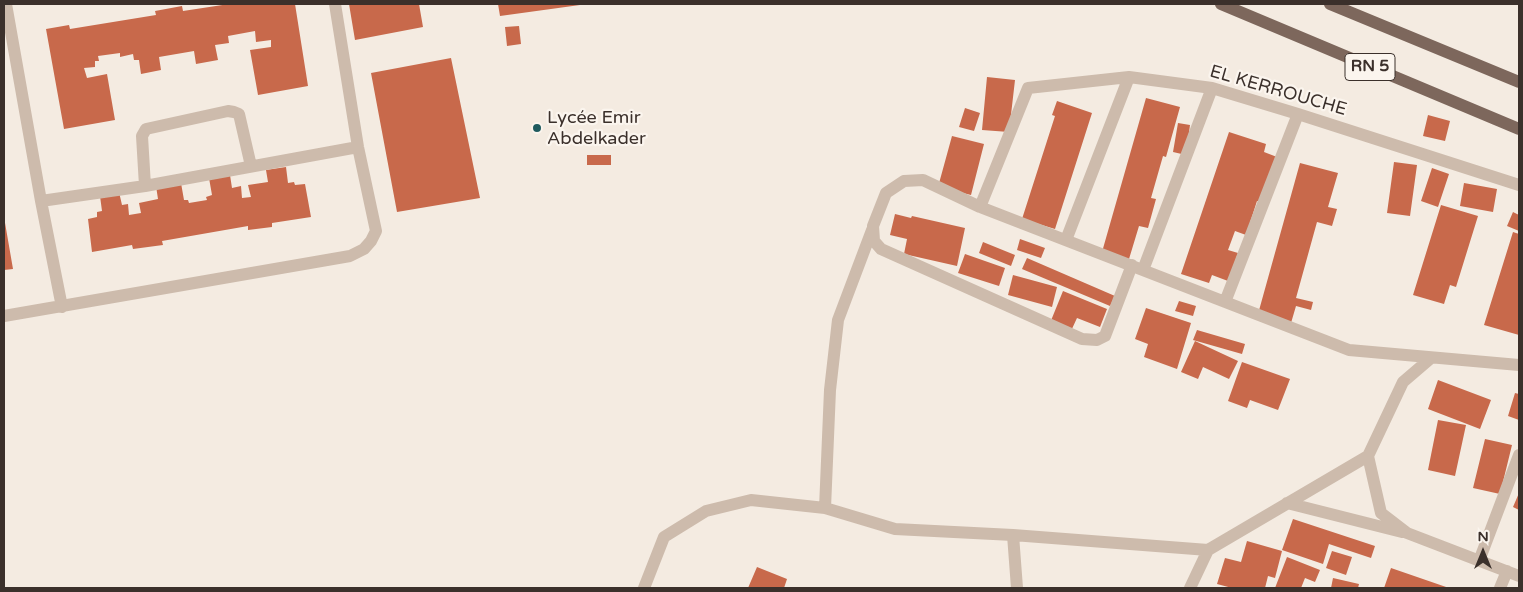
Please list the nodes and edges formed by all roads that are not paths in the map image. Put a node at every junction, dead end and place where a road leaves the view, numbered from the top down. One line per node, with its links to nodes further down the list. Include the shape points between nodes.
1 (6, 4): 14 (street)
2 (335, 4): 10 (street)
3 (1221, 4): 9 (main road, RN 5)
4 (1330, 4): 6 (main road, RN 5)
5 (1129, 77): 7 (street, EL KERROUCHE); 15 (street, EL KERROUCHE, via 1028,88); 17 (street)
6 (1519, 82)
7 (1212, 88): 8 (street, EL KERROUCHE); 18 (street)
8 (1298, 114): 12 (street, EL KERROUCHE); 19 (street)
9 (1519, 130)
10 (358, 147): 11 (street); 20 (street, via 376,231 364,249 350,256)
11 (251, 166): 13 (street); 13 (street, via 239,114 228,111 146,129 142,136)
12 (1519, 185)
13 (145, 186): 14 (street)
14 (40, 201): 20 (street)
15 (980, 206): 16 (street, via 923,180 904,181 886,193); 17 (street)
16 (873, 226): 18 (street, via 874,240 881,249 1082,339 1097,340 1106,336); 27 (street, via 838,320 830,390)
17 (1066, 240): 18 (street)
18 (1137, 268): 19 (street)
19 (1225, 302): 22 (street, via 1349,350)
20 (62, 307): 21 (street)
21 (4, 316)
22 (1431, 358): 23 (street); 25 (street, via 1403,382)
23 (1519, 365)
24 (1519, 455): 31 (street)
25 (1368, 456): 26 (street); 28 (street, via 1381,513)
26 (1287, 502): 28 (street); 30 (street)
27 (825, 508): 29 (street, via 895,529); 33 (street, via 751,500 706,512 664,537)
28 (1407, 533): 31 (street)
29 (1013, 535): 30 (street); 34 (street)
30 (1208, 550): 35 (street)
31 (1479, 561): 32 (street)
32 (1513, 574): 36 (street)
33 (644, 588)
34 (1017, 588)
35 (1190, 588)
36 (1500, 588)

